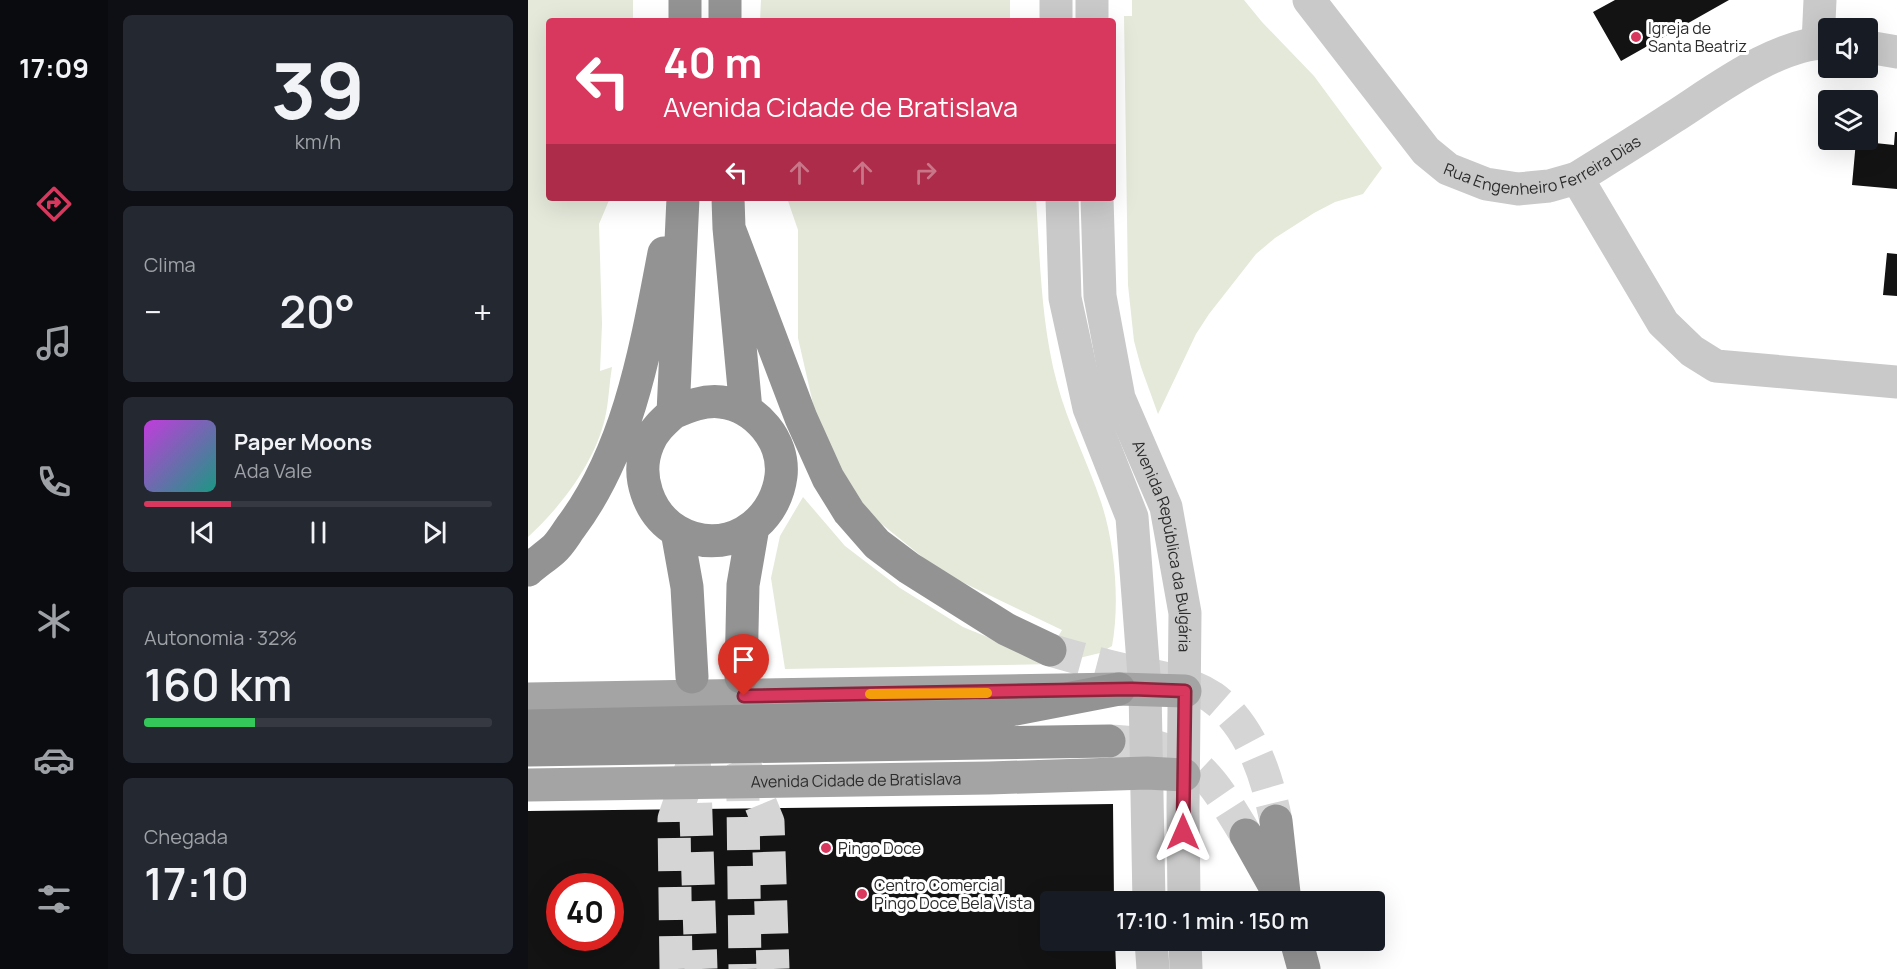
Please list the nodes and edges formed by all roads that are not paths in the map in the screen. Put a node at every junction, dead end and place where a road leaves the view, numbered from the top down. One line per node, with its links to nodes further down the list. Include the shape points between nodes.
1 (685, 0): 7 (highway)
2 (725, 0): 8 (highway)
3 (1056, 0): 9 (street)
4 (1092, 0): 10 (street)
5 (1310, 0): 15 (street, Rua Engenheiro Ferreira Dias, via 1426,151 1448,169 1486,184 1518,189)
6 (1820, 0): 11 (street)
7 (685, 18)
8 (725, 18)
9 (1056, 18)
10 (1092, 18)
11 (1821, 18)
12 (1818, 44): 15 (street, Rua Engenheiro Ferreira Dias, via 1791,50 1744,72)
13 (1878, 49): 14 (street)
14 (1897, 52)
15 (1577, 178): 21 (street, via 1663,322 1692,351 1716,366)
16 (673, 201): 26 (highway, via 645,348 627,415 585,508 554,549)
17 (683, 201): 23 (highway)
18 (1062, 201): 30 (street, Avenida República da Bulgária, via 1065,298 1089,408 1132,517)
19 (1097, 201): 31 (street, Avenida República da Bulgária, via 1100,296 1119,398 1166,507 1185,613)
20 (728, 213): 22 (highway); 27 (highway, via 801,418 828,478 849,512 877,544 909,568 1006,629)
21 (1897, 382)
22 (746, 410): 23 (highway, via 722,402 697,403); 24 (highway, via 764,425 777,444 782,467 780,490 770,511)
23 (673, 413): 25 (highway, via 658,426 648,443 643,483 661,519)
24 (753, 527): 25 (highway, via 716,541 696,539); 29 (highway, via 743,585)
25 (677, 531): 28 (highway, via 687,587)
26 (528, 570)
27 (1050, 650)
28 (692, 677)
29 (741, 677)
30 (1132, 689): 31 (main road); 33 (highway); 37 (street, Avenida República da Bulgária)
31 (1185, 691): 38 (street, Avenida República da Bulgária)
32 (528, 699): 33 (main road)
33 (983, 717): 34 (highway); 35 (highway); 36 (highway)
34 (528, 726)
35 (1109, 741)
36 (528, 750)
37 (1147, 773): 38 (main road, Avenida Cidade de Bratislava); 39 (main road, Avenida Cidade de Bratislava); 42 (street, Avenida República da Bulgária)
38 (1184, 775): 43 (street, Avenida República da Bulgária)
39 (528, 785)
40 (1276, 820): 45 (highway)
41 (1246, 835): 44 (highway)
42 (1149, 891)
43 (1184, 891)
44 (1278, 891)
45 (1283, 891)
46 (1152, 951): 49 (street)
47 (1185, 951): 50 (street)
48 (1299, 951): 51 (highway)
49 (1154, 969)
50 (1186, 969)
51 (1304, 969)

